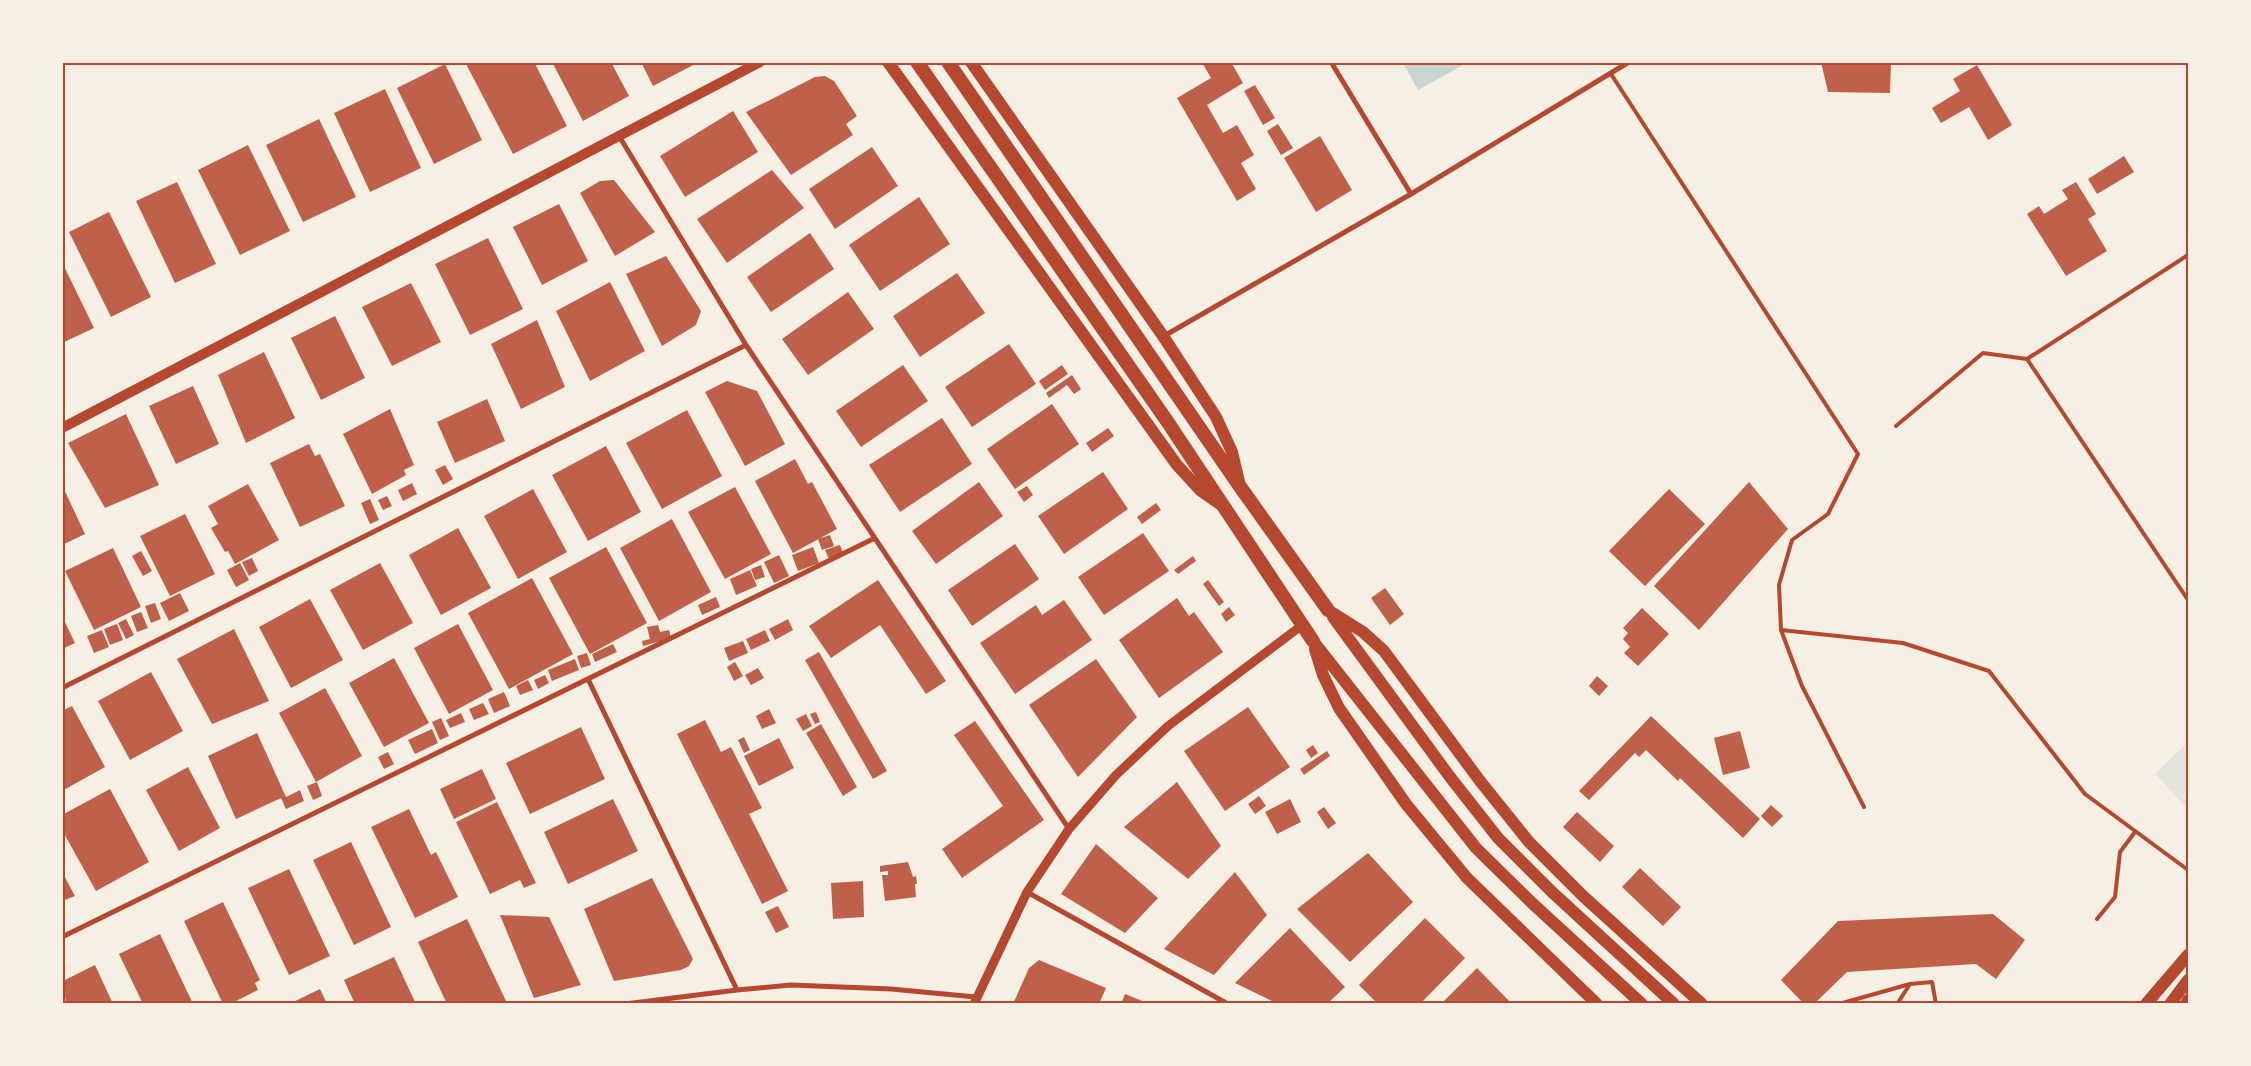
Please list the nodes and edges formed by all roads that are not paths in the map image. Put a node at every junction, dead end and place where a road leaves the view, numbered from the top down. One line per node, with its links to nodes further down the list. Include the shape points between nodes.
1 (760, 62): 9 (main road)
2 (888, 62): 18 (main road, via 1177,466 1200,490)
3 (917, 62): 18 (highway, via 1161,413)
4 (948, 62): 17 (highway)
5 (970, 62): 12 (main road)
6 (1331, 62): 10 (street)
7 (1629, 62): 8 (street)
8 (1610, 74): 10 (street); 23 (lane, via 1858,454 1828,514 1792,540 1779,585)
9 (619, 136): 13 (street); 16 (main road)
10 (1411, 194): 12 (street)
11 (2188, 255): 14 (lane)
12 (1163, 336): 17 (main road, via 1216,417 1232,452)
13 (746, 345): 19 (street); 26 (street)
14 (2027, 359): 15 (lane, via 1983,353); 20 (lane)
15 (1896, 426)
16 (62, 428)
17 (1241, 488): 21 (highway)
18 (1220, 504): 22 (highway)
19 (875, 538): 25 (street); 28 (street)
20 (2188, 600)
21 (1328, 610): 44 (main road, via 1498,838); 45 (main road, via 1363,632 1384,651 1529,842)
22 (1301, 626): 24 (highway); 28 (street, via 1168,726 1116,775)
23 (1781, 630): 27 (lane, via 1802,686); 29 (lane, via 1903,643 1990,671 2085,794)
24 (1313, 641): 42 (main road, via 1322,675 1339,708 1406,804 1467,878); 43 (main road, via 1476,848)
25 (588, 679): 33 (street); 37 (street)
26 (62, 688)
27 (1864, 808)
28 (1069, 829): 31 (street)
29 (2135, 832): 30 (lane); 32 (lane, via 2120,852 2115,897)
30 (2188, 870)
31 (1027, 892): 38 (street); 41 (street)
32 (2097, 919)
33 (62, 937)
34 (2188, 955): 49 (main road)
35 (2188, 980): 50 (main road)
36 (1910, 984): 46 (lane); 47 (lane, via 1899,1001); 48 (lane, via 1932,982)
37 (737, 990): 38 (street, via 791,985 891,989); 40 (street)
38 (975, 1000)
39 (2188, 1000): 51 (main road)
40 (625, 1004)
41 (1228, 1004)
42 (1596, 1004)
43 (1642, 1004)
44 (1674, 1004)
45 (1702, 1004)
46 (1839, 1004)
47 (1902, 1004)
48 (1936, 1004)
49 (2146, 1004)
50 (2170, 1004)
51 (2186, 1004)

